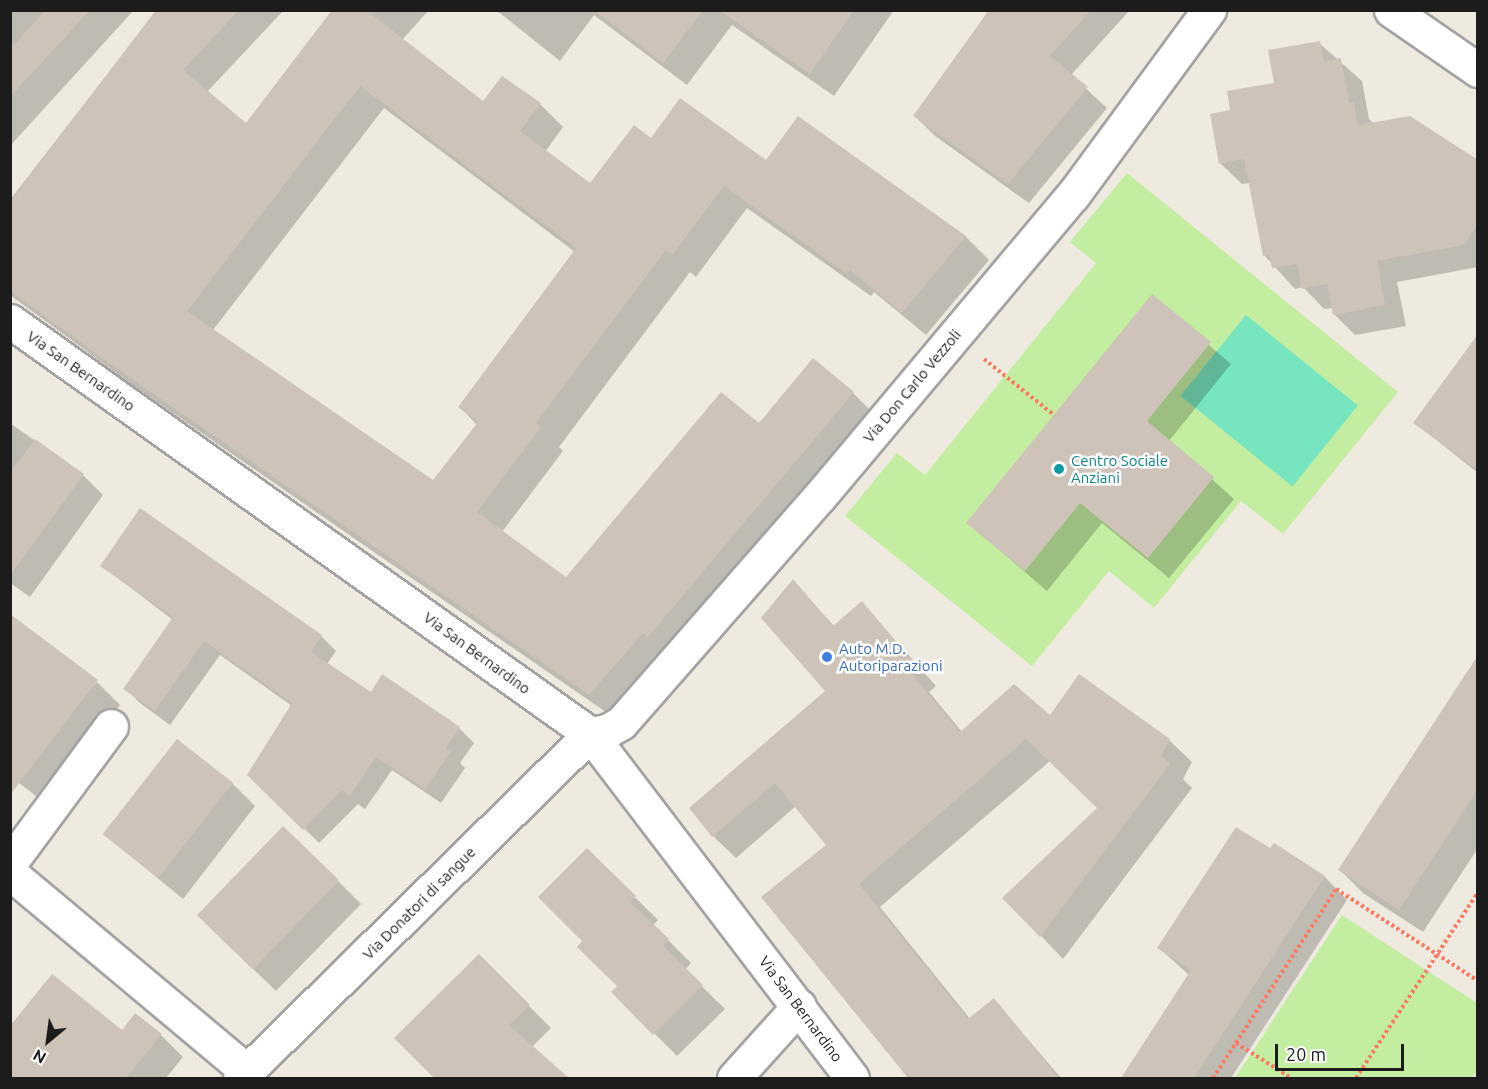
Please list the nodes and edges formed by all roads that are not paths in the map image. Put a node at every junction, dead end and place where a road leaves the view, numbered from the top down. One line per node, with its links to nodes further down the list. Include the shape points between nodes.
1 (1209, 10): 6 (street, Via Don Carlo Vezzoli, via 1073,195 954,336 621,723)
2 (1391, 10): 3 (street)
3 (1478, 70)
4 (10, 321): 6 (street, Via San Bernardino)
5 (111, 726): 7 (street)
6 (590, 734): 9 (street, Via San Bernardino); 10 (street, Via Donatori di sangue)
7 (10, 863)
8 (10, 873): 10 (street, Via Donatori di sangue)
9 (799, 1006): 11 (street); 12 (street, Via San Bernardino)
10 (244, 1075)
11 (734, 1078)
12 (852, 1078)

